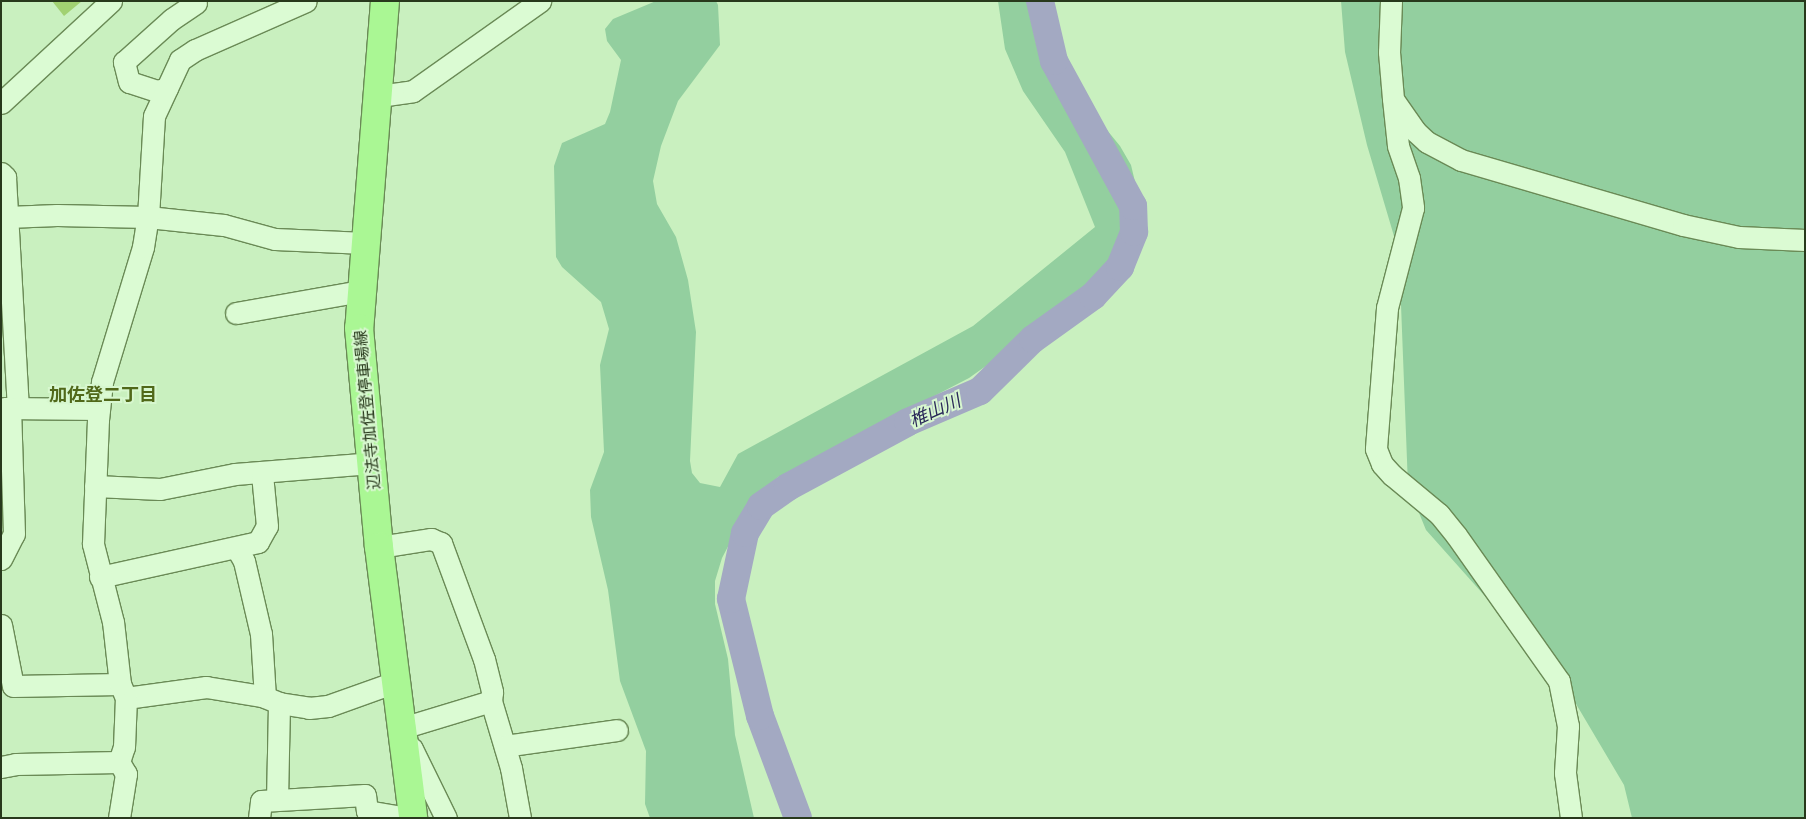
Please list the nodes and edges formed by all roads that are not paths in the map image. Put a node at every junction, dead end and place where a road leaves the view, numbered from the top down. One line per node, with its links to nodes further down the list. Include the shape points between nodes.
1 (111, 1): 10 (street)
2 (306, 1): 7 (street, via 195,50 180,60)
3 (385, 1): 8 (main road, 辺法寺加佐登停車場線)
4 (540, 1): 8 (street, via 413,91)
5 (1391, 1): 9 (street, via 1389,52)
6 (196, 3): 7 (street, via 172,19 124,62 128,82 157,91)
7 (167, 88): 13 (street, via 154,116)
8 (379, 96): 15 (main road, 辺法寺加佐登停車場線)
9 (1393, 100): 14 (street, via 1421,137 1461,160 1683,225 1739,237); 48 (street, via 1398,146 1409,178 1413,208 1387,308 1376,449 1382,464 1392,475 1439,514 1456,535 1559,681 1567,711 1564,773)
10 (1, 103)
11 (3, 175): 12 (street)
12 (7, 217): 13 (street); 18 (street)
13 (148, 217): 15 (street, via 224,225 275,239); 19 (street, via 143,247 102,382)
14 (1805, 240)
15 (365, 243): 16 (main road, 辺法寺加佐登停車場線)
16 (361, 291): 17 (street); 20 (main road, 辺法寺加佐登停車場線, via 359,328)
17 (236, 313)
18 (10, 408): 19 (street, via 90,406); 21 (street)
19 (99, 409): 23 (street)
20 (371, 463): 22 (street); 24 (main road, 辺法寺加佐登停車場線)
21 (7, 470): 26 (street, via 14,534)
22 (262, 474): 23 (street, via 202,479 160,489); 25 (street, via 266,533 258,542)
23 (95, 486): 27 (street, via 92,537)
24 (379, 547): 29 (main road, 辺法寺加佐登停車場線); 32 (street, via 437,539 441,543 490,674)
25 (237, 549): 27 (street); 31 (street, via 244,561 261,634)
26 (1, 559)
27 (100, 577): 30 (street, via 113,622)
28 (1, 625): 30 (street, via 13,686)
29 (395, 682): 31 (street, via 328,706 309,708); 34 (main road, 辺法寺加佐登停車場線)
30 (123, 691): 31 (street, via 206,687); 36 (street, via 124,747)
31 (272, 700): 39 (street)
32 (491, 701): 34 (street); 35 (street)
33 (617, 730): 35 (street)
34 (403, 734): 38 (main road, 辺法寺加佐登停車場線); 46 (street)
35 (505, 746): 47 (street)
36 (119, 762): 37 (street); 40 (street); 41 (street, via 126,774)
37 (1, 767)
38 (411, 782): 44 (main road, 辺法寺加佐登停車場線); 45 (street)
39 (277, 800): 42 (street, via 261,801); 43 (street, via 365,795 367,810)
40 (105, 818)
41 (119, 818)
42 (259, 818)
43 (406, 818)
44 (413, 818)
45 (426, 818)
46 (446, 818)
47 (520, 818)
48 (1570, 818)

